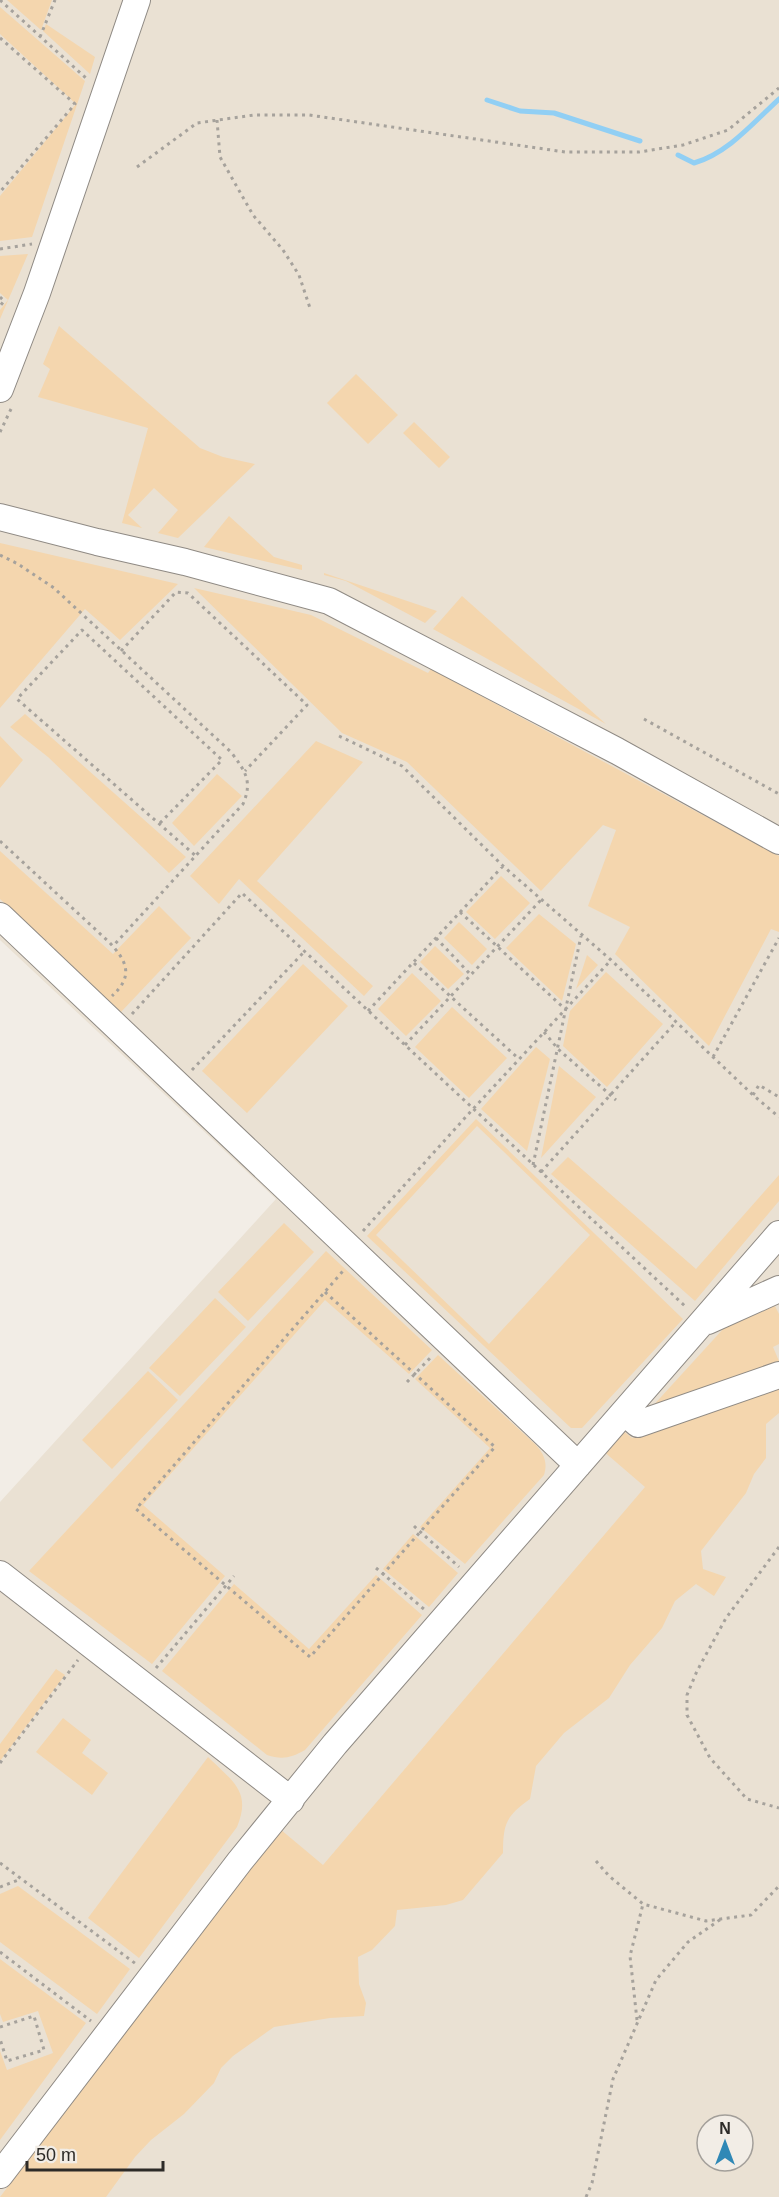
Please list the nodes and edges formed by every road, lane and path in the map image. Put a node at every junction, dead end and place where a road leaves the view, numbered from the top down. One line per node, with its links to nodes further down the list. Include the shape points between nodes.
1 (0, 0): 4 (path)
2 (55, 0): 4 (path)
3 (137, 0): 14 (lane, via 37,293)
4 (40, 37): 6 (path)
5 (0, 38): 10 (path, via 75,104)
6 (88, 80)
7 (779, 88): 8 (path, via 728,130 683,145 639,153 565,153 309,116)
8 (217, 120): 9 (path, via 197,123); 13 (path, via 220,157 253,215 299,275)
9 (136, 167)
10 (0, 192)
11 (0, 297): 12 (path, via 4,301)
12 (0, 306)
13 (311, 311)
14 (0, 389)
15 (0, 517): 23 (lane, via 329,601 617,751)
16 (0, 555): 17 (path, via 54,588)
17 (121, 651): 20 (path, via 231,753); 20 (path, via 176,592 188,593 307,705)
18 (645, 718): 21 (path)
19 (339, 736): 26 (path, via 402,766)
20 (245, 771): 25 (path, via 249,791 243,804)
21 (779, 794)
22 (160, 824): 22 (path, via 17,699 82,630 222,760); 25 (path)
23 (779, 841)
24 (0, 842): 33 (path)
25 (197, 857): 33 (path)
26 (503, 866): 27 (path); 28 (path)
27 (542, 899): 30 (path); 34 (path)
28 (460, 912): 31 (path); 34 (path)
29 (0, 916): 40 (lane)
30 (582, 936): 36 (path); 41 (path)
31 (436, 938): 37 (path); 38 (path)
32 (779, 938): 48 (path)
33 (113, 946): 40 (path, via 124,960 125,978)
34 (497, 947): 38 (path); 41 (path)
35 (304, 952): 42 (path); 43 (path, via 242,893); 50 (path)
36 (611, 960): 41 (path); 44 (path)
37 (414, 963): 39 (path); 42 (path)
38 (471, 975): 39 (path)
39 (450, 996): 46 (path); 49 (path)
40 (99, 1010): 70 (lane)
41 (566, 1010): 45 (path); 47 (path)
42 (368, 1011): 46 (path)
43 (126, 1021)
44 (676, 1022): 48 (path); 51 (path)
45 (544, 1032): 47 (path); 49 (path)
46 (405, 1045): 55 (path)
47 (558, 1048): 51 (path); 57 (path)
48 (713, 1057): 52 (path)
49 (519, 1059): 55 (path)
50 (186, 1077)
51 (610, 1094): 54 (path); 58 (path)
52 (753, 1095): 53 (path, via 759,1085); 56 (path)
53 (779, 1097)
54 (616, 1100)
55 (473, 1109): 57 (path); 60 (path)
56 (779, 1117)
57 (533, 1165): 58 (path)
58 (541, 1172): 64 (path)
59 (779, 1234): 64 (lane)
60 (358, 1238)
61 (347, 1266): 63 (path)
62 (779, 1289): 64 (lane)
63 (325, 1292): 66 (path); 79 (path, via 136,1509)
64 (698, 1319): 69 (lane)
65 (438, 1349): 66 (path)
66 (415, 1374): 68 (path); 72 (path, via 495,1447)
67 (779, 1375): 69 (lane, via 638,1424)
68 (407, 1382)
69 (624, 1412): 70 (lane)
70 (578, 1465): 84 (lane, via 335,1744)
71 (414, 1526): 72 (path)
72 (420, 1532): 75 (path); 77 (path)
73 (779, 1547): 85 (path, via 726,1618 703,1660 687,1695 687,1715 710,1758 747,1799)
74 (376, 1568): 77 (path)
75 (465, 1572)
76 (0, 1574): 84 (lane)
77 (383, 1574): 79 (path, via 310,1657); 80 (path)
78 (234, 1576): 79 (path)
79 (226, 1586): 82 (path)
80 (429, 1614)
81 (81, 1656): 83 (path)
82 (151, 1674)
83 (0, 1763)
84 (291, 1800): 99 (lane)
85 (779, 1808)
86 (596, 1861): 91 (path)
87 (0, 1863): 88 (path)
88 (21, 1879): 90 (path); 94 (path)
89 (779, 1886): 92 (path, via 751,1915)
90 (0, 1887)
91 (643, 1904): 92 (path, via 706,1921); 95 (path, via 630,1956)
92 (721, 1919): 95 (path, via 688,1942 656,1980)
93 (0, 1952): 96 (path)
94 (138, 1965)
95 (638, 2022): 100 (path, via 613,2079)
96 (94, 2024)
97 (0, 2027): 98 (path, via 33,2016 44,2049 7,2061)
98 (0, 2039)
99 (0, 2175)
100 (586, 2197)

